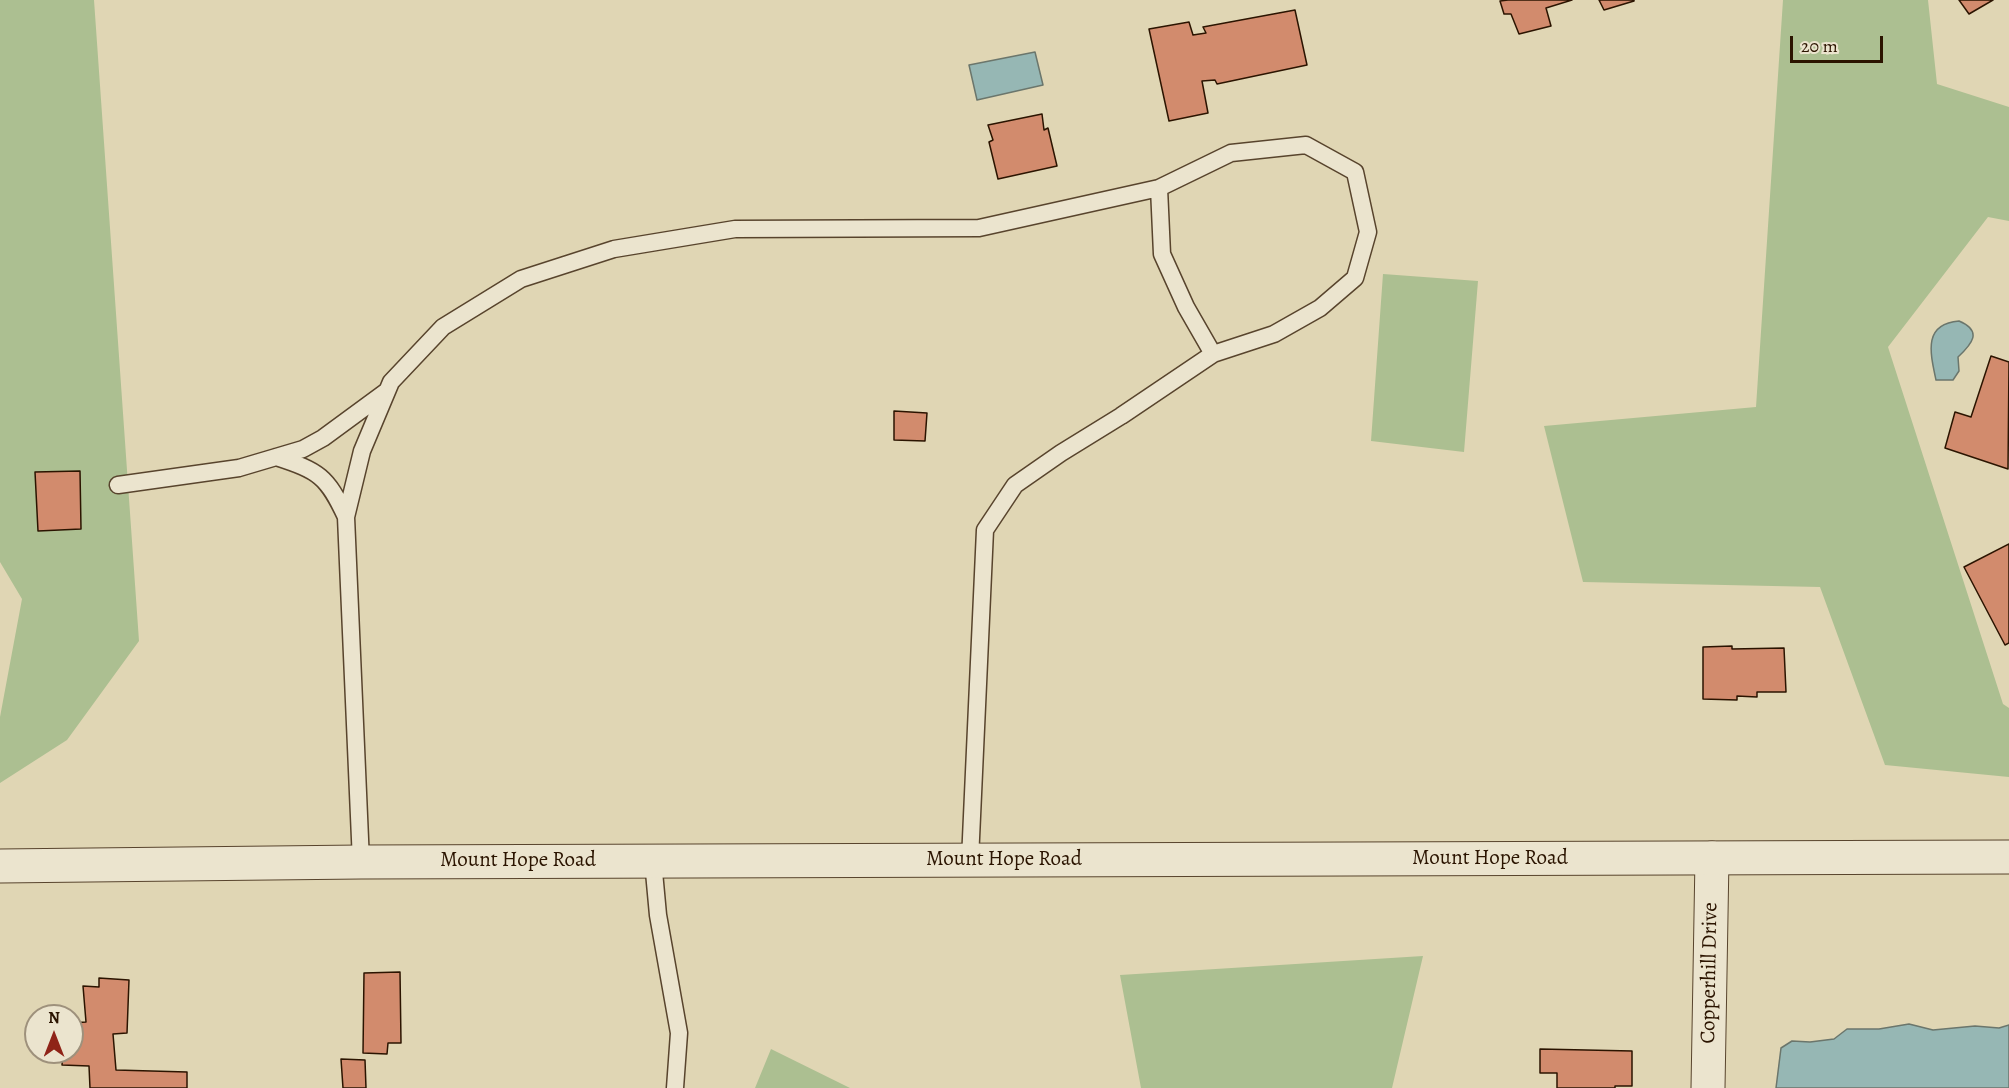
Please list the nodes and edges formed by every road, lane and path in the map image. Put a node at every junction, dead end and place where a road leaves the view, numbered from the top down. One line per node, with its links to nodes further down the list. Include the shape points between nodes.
1 (1159, 188): 2 (lane, via 1162,254); 2 (lane, via 1231,153 1306,146 1355,172 1368,232 1356,278 1320,308 1274,334); 3 (lane, via 979,228 735,229 614,249 520,279 443,327 391,382)
2 (1213, 354): 9 (lane, via 1015,485 985,530)
3 (388, 390): 4 (lane, via 323,438); 6 (lane, via 362,451)
4 (276, 457): 5 (lane, via 239,468); 6 (lane, via 322,476)
5 (118, 485)
6 (346, 517): 11 (lane)
7 (2009, 857): 8 (street, Mount Hope Road)
8 (1712, 858): 9 (street, Mount Hope Road); 14 (street, Copperhill Drive)
9 (970, 860): 10 (street, Mount Hope Road)
10 (653, 861): 11 (street, Mount Hope Road); 13 (lane, via 658,915 679,1033)
11 (361, 862): 12 (street, Mount Hope Road)
12 (0, 866)
13 (675, 1088)
14 (1708, 1088)

